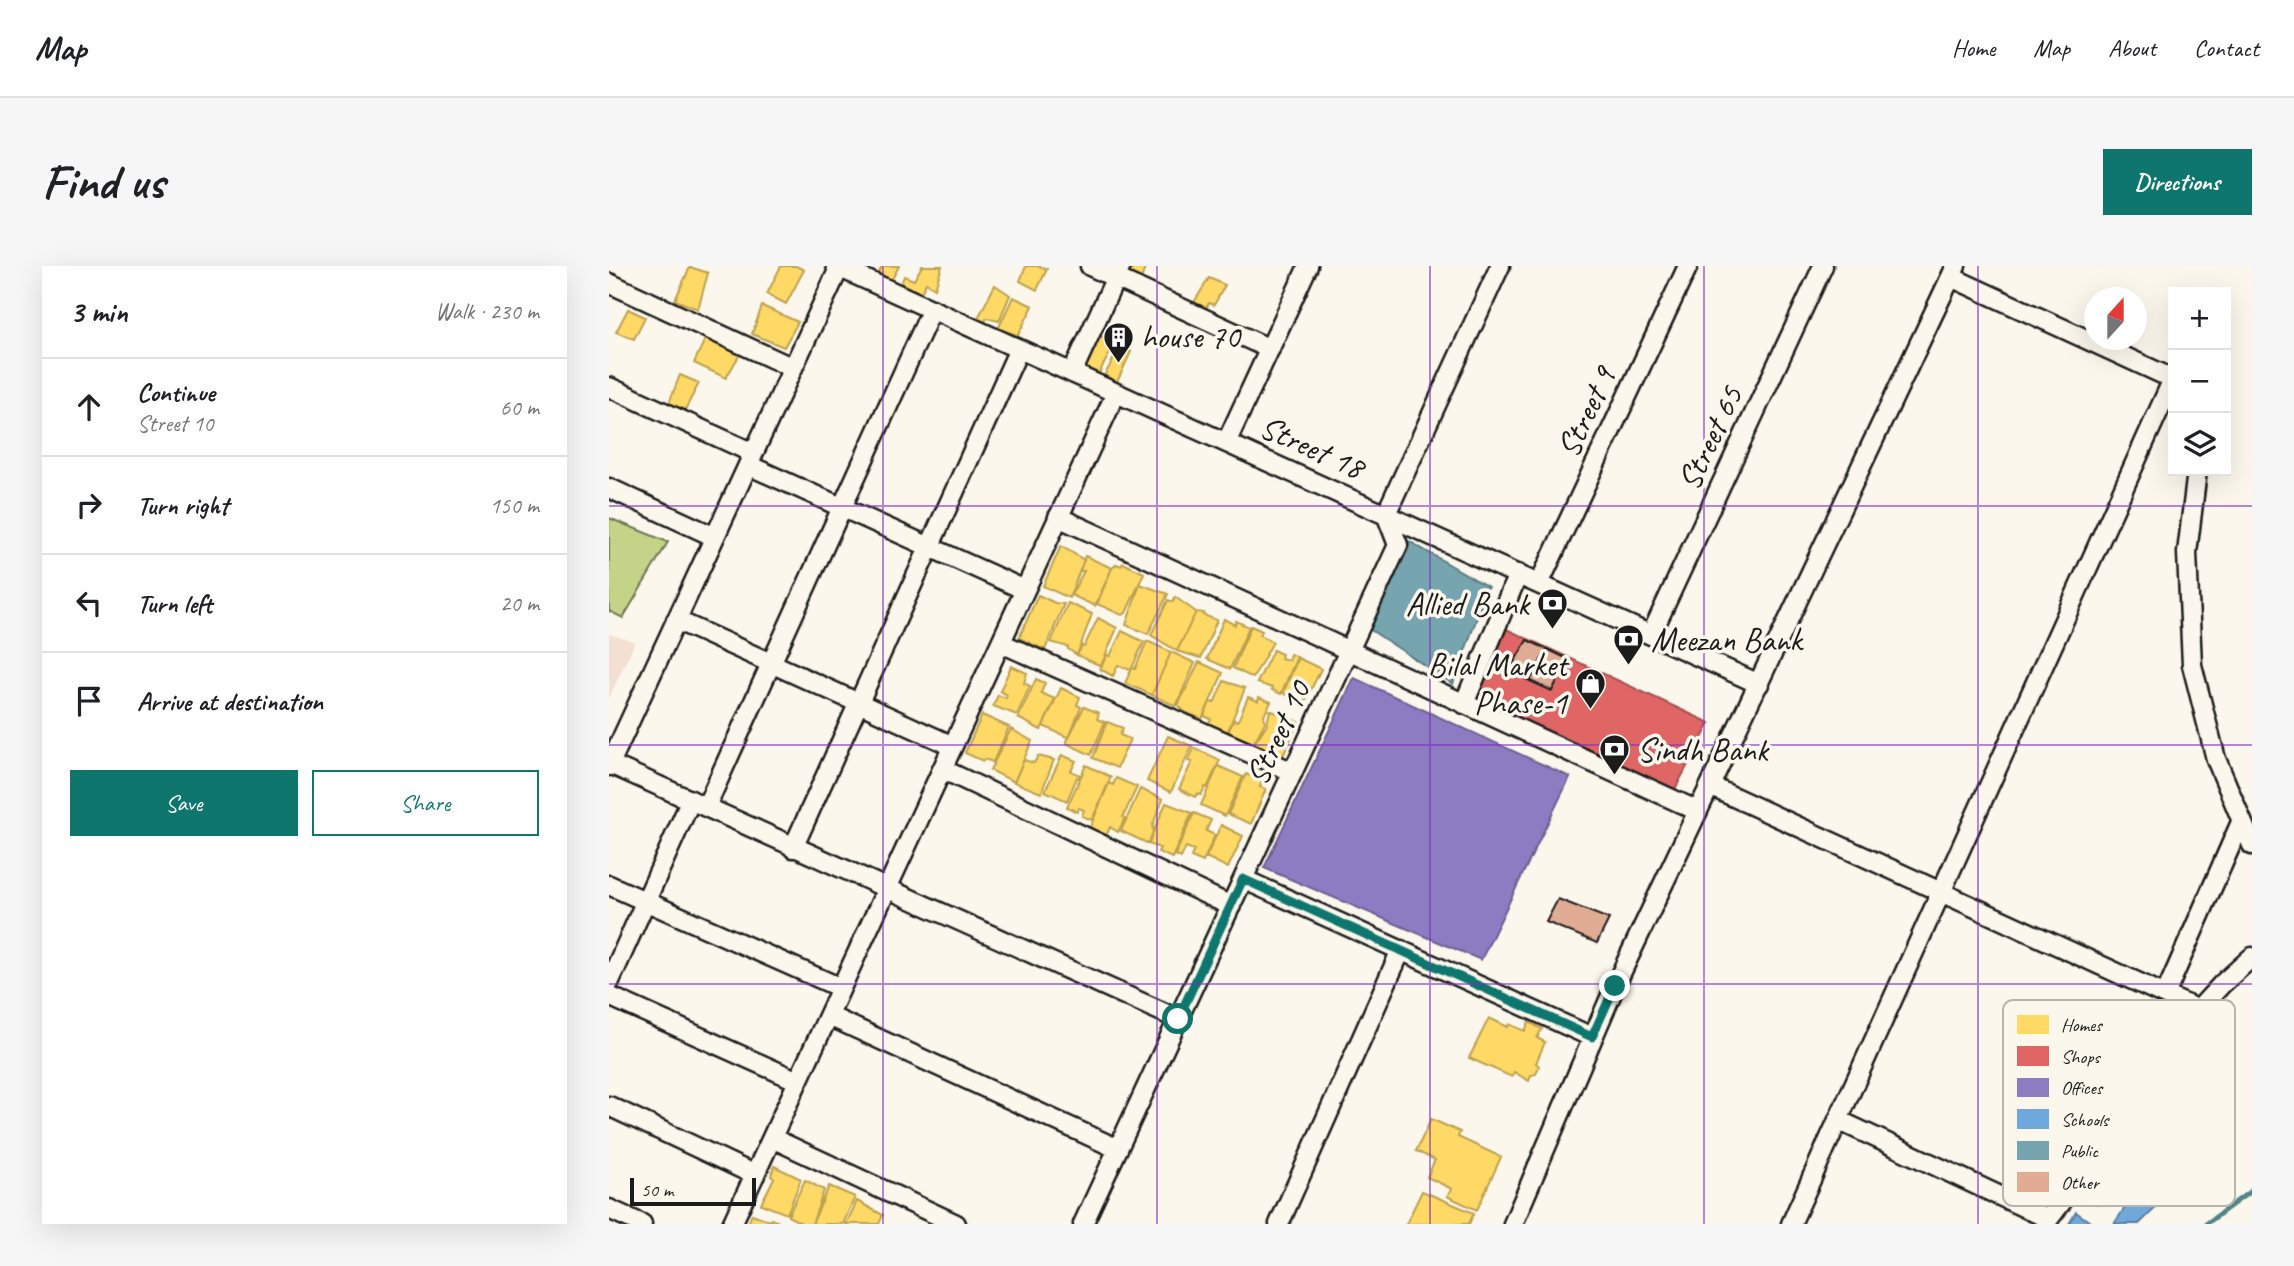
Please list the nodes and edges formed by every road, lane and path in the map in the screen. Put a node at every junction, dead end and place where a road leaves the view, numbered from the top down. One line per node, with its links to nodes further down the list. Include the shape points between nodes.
1 (1090, 266): 7 (street)
2 (1308, 266): 12 (street)
3 (1500, 266): 24 (street)
4 (1688, 266): 29 (street, Street 9)
5 (1823, 266): 32 (street, Street 65)
6 (838, 267): 10 (street, Street 18); 13 (street)
7 (1118, 272): 12 (street); 14 (street)
8 (1953, 272): 15 (street); 36 (street)
9 (609, 283): 13 (street)
10 (932, 309): 11 (street, Street 18); 23 (street)
11 (1019, 349): 14 (street, Street 18); 27 (street)
12 (1270, 349): 19 (street)
13 (793, 368): 20 (street)
14 (1072, 373): 18 (street, Street 18)
15 (2168, 377)
16 (609, 387): 20 (street)
17 (2168, 390): 52 (street)
18 (1116, 393): 19 (street, Street 18); 25 (street)
19 (1227, 441): 24 (street, Street 18)
20 (751, 459): 23 (street); 26 (street)
21 (2196, 476): 46 (street, via 2187,553 2192,665 2216,759)
22 (609, 488): 26 (street)
23 (842, 508): 27 (street); 35 (street)
24 (1386, 514): 28 (street, Street 18); 34 (street, Street 10, via 1398,545)
25 (1058, 517): 30 (street); 34 (street)
26 (715, 537): 31 (street)
27 (929, 547): 30 (street); 37 (street)
28 (1518, 574): 29 (street, Street 18); 38 (street)
29 (1539, 584): 32 (street, Street 18)
30 (1025, 590): 33 (street)
31 (676, 620): 35 (street); 40 (street)
32 (1651, 635): 36 (street, Street 18)
33 (1000, 643): 39 (street); 42 (street)
34 (1349, 651): 38 (street); 42 (street, Street 10)
35 (771, 663): 37 (street); 44 (street)
36 (1759, 684): 43 (street)
37 (859, 703): 39 (street); 48 (street)
38 (1464, 704): 45 (street)
39 (953, 746): 41 (street)
40 (610, 765): 44 (street)
41 (942, 769): 51 (street); 54 (street)
42 (1293, 772): 49 (street, Street 10)
43 (1710, 786): 45 (street); 52 (street)
44 (699, 804): 48 (street); 53 (street)
45 (1698, 811): 65 (street)
46 (2241, 822): 47 (street); 59 (street)
47 (2252, 845)
48 (793, 848): 51 (street)
49 (1243, 879): 54 (street, Street 10); 55 (street)
50 (609, 886): 53 (street)
51 (887, 889): 58 (street); 64 (street)
52 (1941, 893): 59 (street); 68 (street)
53 (646, 902): 57 (street); 58 (street)
54 (1231, 906): 64 (street, Street 10)
55 (1401, 950): 65 (street); 81 (street)
56 (2252, 957): 62 (street)
57 (609, 983)
58 (841, 988): 63 (street)
59 (2165, 995): 61 (street)
60 (609, 996): 66 (street)
61 (2176, 1000)
62 (2207, 1000)
63 (828, 1016): 66 (street); 70 (street)
64 (1178, 1019): 70 (street, Street 10)
65 (1592, 1037): 82 (street)
66 (798, 1082): 69 (street)
67 (609, 1106): 71 (street)
68 (1838, 1120): 72 (street); 83 (street)
69 (772, 1138): 71 (street); 79 (street)
70 (1118, 1149): 80 (street, Street 10)
71 (755, 1175): 78 (street)
72 (2003, 1200)
73 (2016, 1206): 76 (street)
74 (2058, 1206): 76 (street)
75 (609, 1209): 77 (street)
76 (2047, 1221)
77 (642, 1224)
78 (733, 1224)
79 (955, 1224)
80 (1083, 1224)
81 (1279, 1224)
82 (1513, 1224)
83 (1791, 1224)

